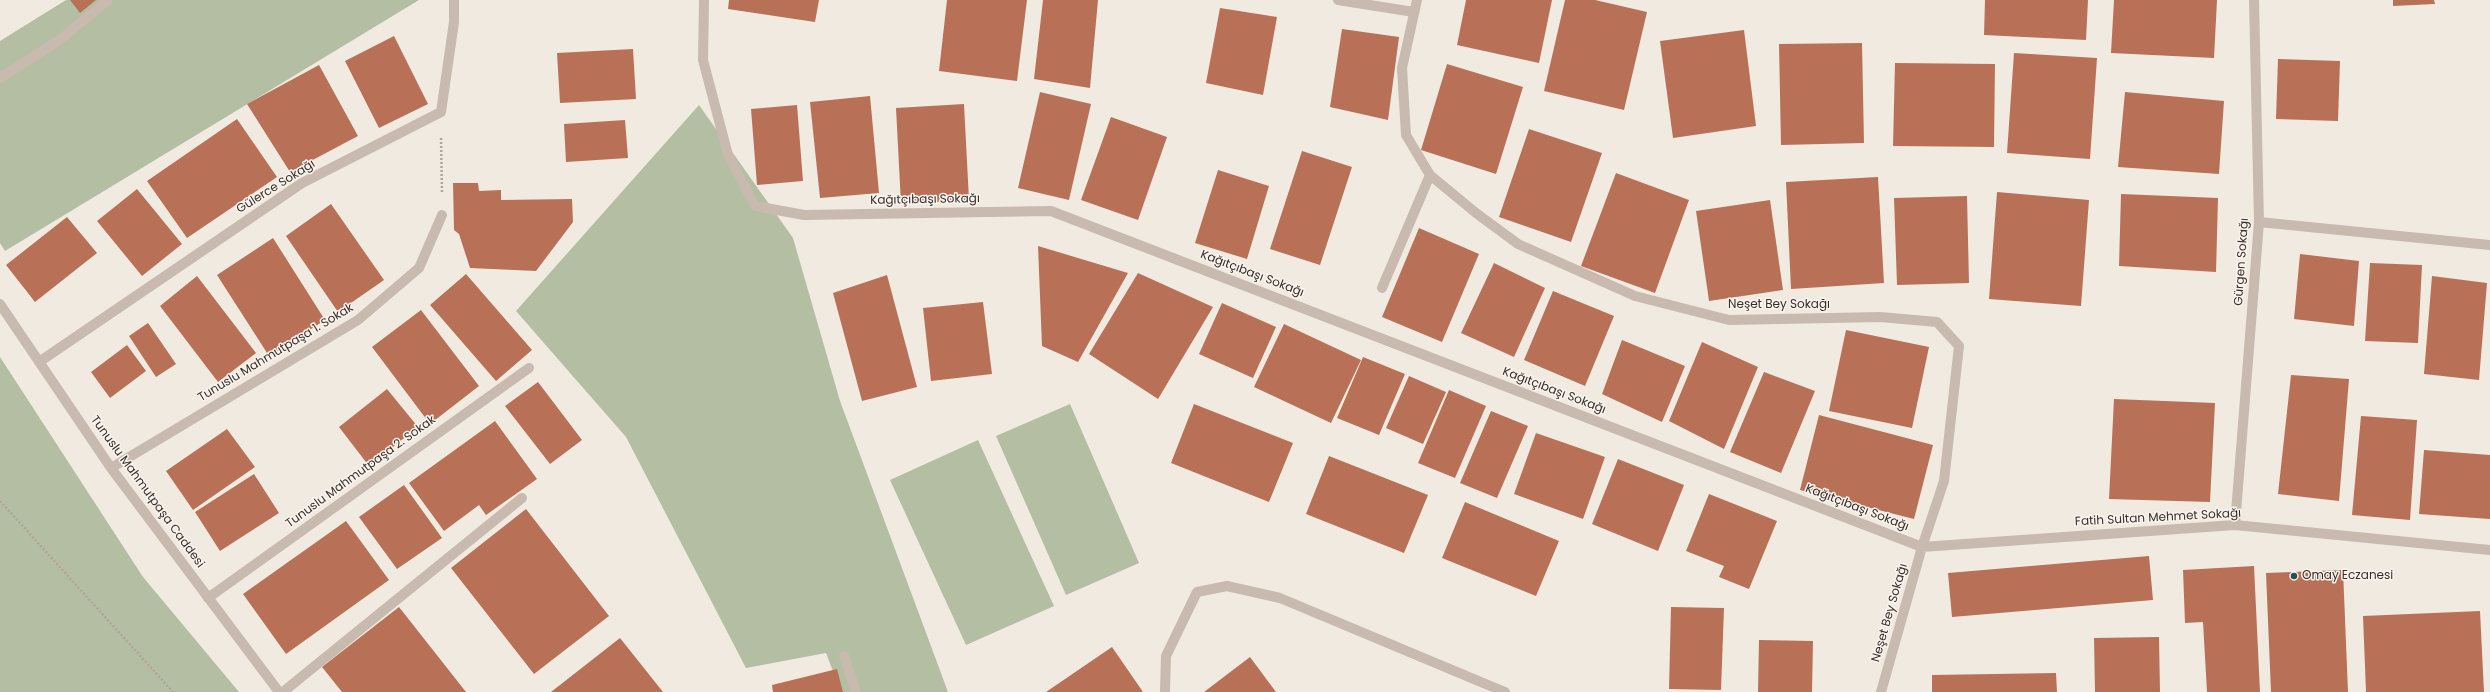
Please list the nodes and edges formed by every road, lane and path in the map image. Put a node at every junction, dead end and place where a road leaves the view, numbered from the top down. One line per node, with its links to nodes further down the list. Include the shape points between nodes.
1 (108, 0): 8 (street, via 61,39)
2 (454, 0): 9 (street, via 454,22)
3 (704, 0): 22 (street, Kağıtçıbaşı Sokağı, via 702,60 728,154 755,206 804,216 1051,211)
4 (1338, 0): 7 (street)
5 (1417, 0): 7 (street, Neşet Bey Sokağı)
6 (2254, 0): 12 (street, Gürgen Sokağı)
7 (1414, 12): 10 (street, Neşet Bey Sokağı, via 1402,68 1406,135)
8 (0, 78)
9 (441, 112): 11 (path); 16 (street, Gülerce Sokağı, via 302,183)
10 (1430, 175): 14 (street); 22 (street, Neşet Bey Sokağı, via 1518,244 1635,296 1729,320 1880,317 1937,322 1959,346 1944,481)
11 (442, 216): 18 (street, Tunuslu Mahmutpaşa 1. Sokak, via 419,268 358,320)
12 (2258, 222): 13 (street); 21 (street, Gürgen Sokağı)
13 (2490, 245)
14 (1382, 288)
15 (0, 304): 16 (street, Tunuslu Mahmutpaşa Caddesi)
16 (39, 362): 18 (street, Tunuslu Mahmutpaşa Caddesi)
17 (529, 368): 24 (street, Tunuslu Mahmutpaşa 2. Sokak)
18 (111, 468): 24 (street, Tunuslu Mahmutpaşa Caddesi)
19 (522, 498): 28 (street)
20 (0, 501): 26 (path)
21 (2235, 525): 22 (street, Fatih Sultan Mehmet Sokağı); 23 (street, Fatih Sultan Mehmet Sokağı)
22 (1922, 547): 32 (street, Neşet Bey Sokağı)
23 (2490, 550)
24 (208, 598): 27 (street, Tunuslu Mahmutpaşa Caddesi)
25 (844, 656): 29 (street)
26 (173, 692)
27 (279, 692)
28 (283, 692)
29 (856, 692)
30 (1165, 692): 31 (street, via 1166,656 1197,592 1227,586 1280,598)
31 (1505, 692)
32 (1881, 692)

